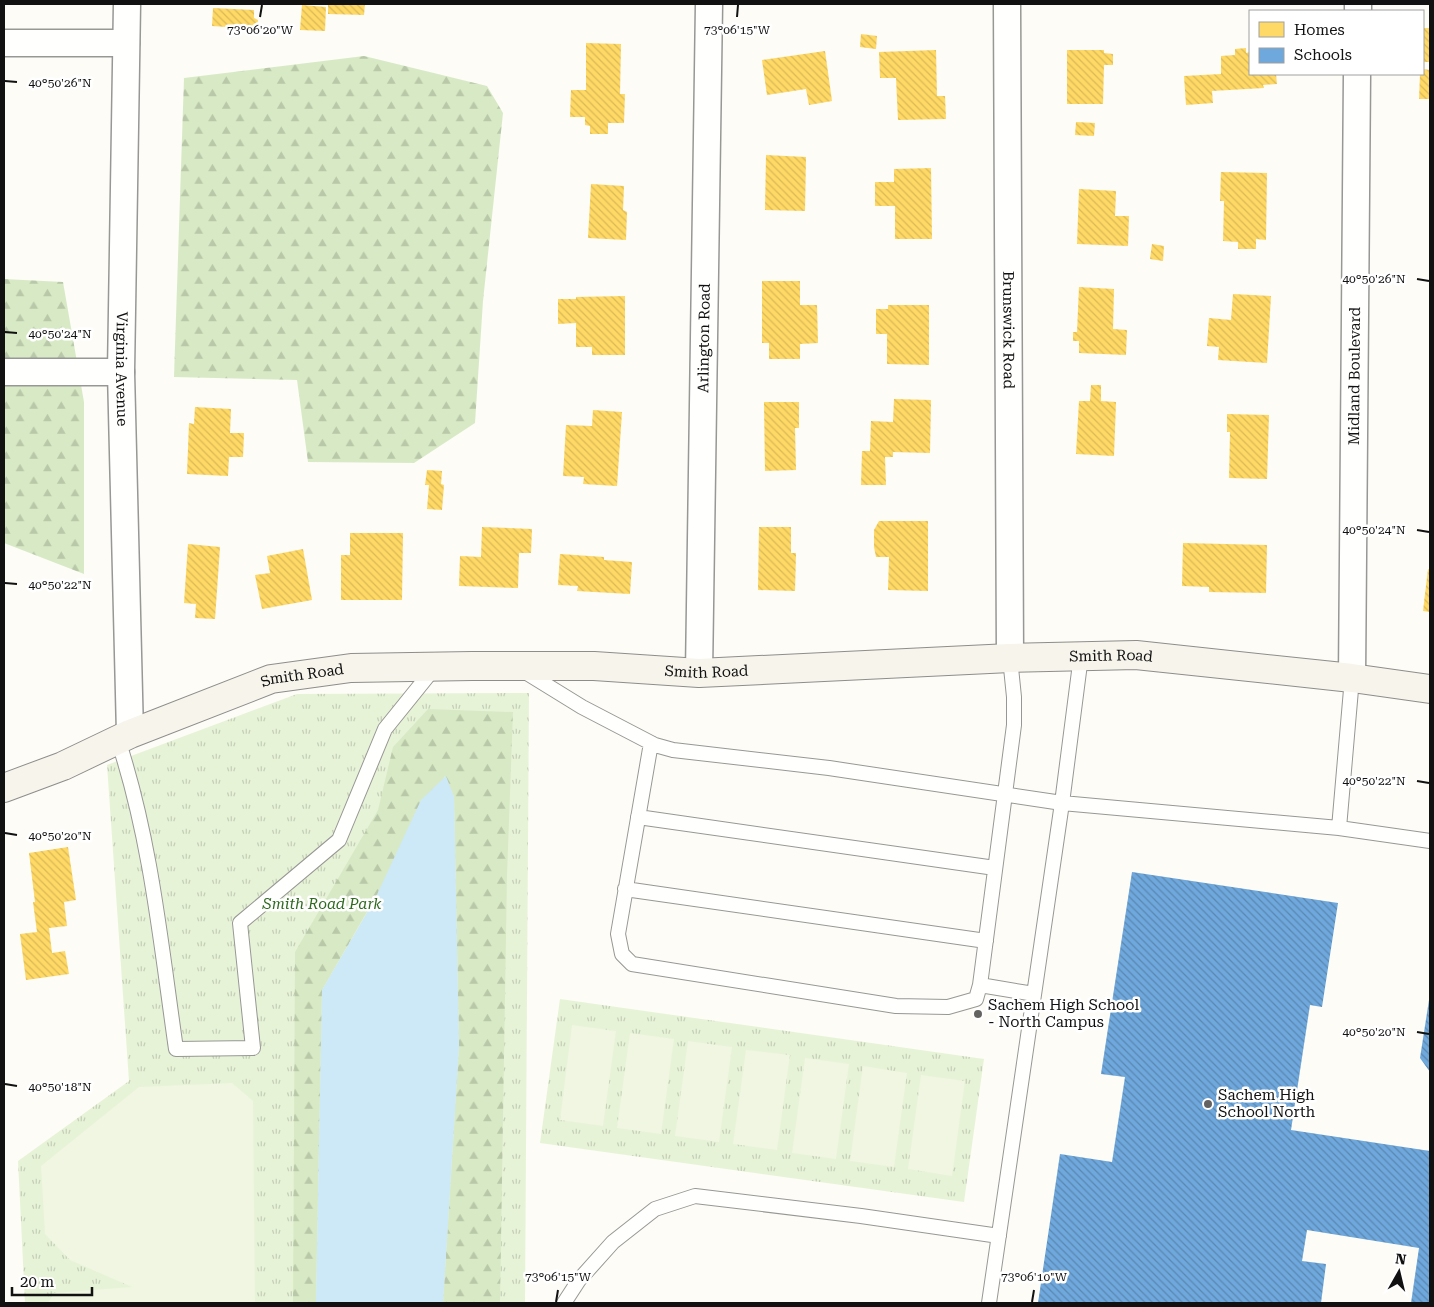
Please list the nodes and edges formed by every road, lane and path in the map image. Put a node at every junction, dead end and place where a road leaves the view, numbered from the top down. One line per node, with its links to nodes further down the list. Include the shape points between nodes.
1 (127, 4): 5 (street, Virginia Avenue)
2 (709, 4): 13 (street, Arlington Road)
3 (1007, 4): 10 (street, Brunswick Road)
4 (4, 43): 5 (street)
5 (126, 43): 8 (street, Virginia Avenue)
6 (1357, 75): 14 (street, Midland Boulevard)
7 (4, 372): 8 (street)
8 (121, 372): 16 (street, Virginia Avenue)
9 (1081, 656): 10 (street, Smith Road); 14 (street, Smith Road, via 1136,654); 20 (lane)
10 (1010, 658): 13 (street, Smith Road); 19 (lane, via 1014,725)
11 (516, 666): 12 (street, Smith Road); 13 (street, Smith Road, via 594,666); 17 (lane, via 582,707)
12 (436, 667): 16 (street, Smith Road, via 351,668 271,679); 16 (lane, via 385,729 339,840 240,923 253,1048 176,1049 148,853)
13 (699, 672)
14 (1352, 678): 15 (street, Smith Road); 22 (lane)
15 (1430, 688)
16 (124, 737): 18 (street, Smith Road, via 63,766)
17 (651, 743): 19 (lane, via 693,753 829,768); 21 (lane)
18 (4, 788)
19 (1004, 794): 20 (lane); 24 (lane)
20 (1062, 803): 22 (lane); 28 (lane)
21 (638, 817): 24 (lane); 25 (lane)
22 (1339, 828): 23 (lane)
23 (1430, 841)
24 (994, 868): 26 (lane)
25 (625, 889): 26 (lane); 27 (lane, via 618,934 622,954 632,964 896,1006 948,1007 962,1004 976,999)
26 (986, 940): 27 (lane)
27 (980, 985): 28 (lane)
28 (1034, 994): 29 (lane)
29 (999, 1236): 30 (lane, via 695,1196 655,1209 613,1242 579,1280); 31 (lane)
30 (564, 1303)
31 (989, 1303)

